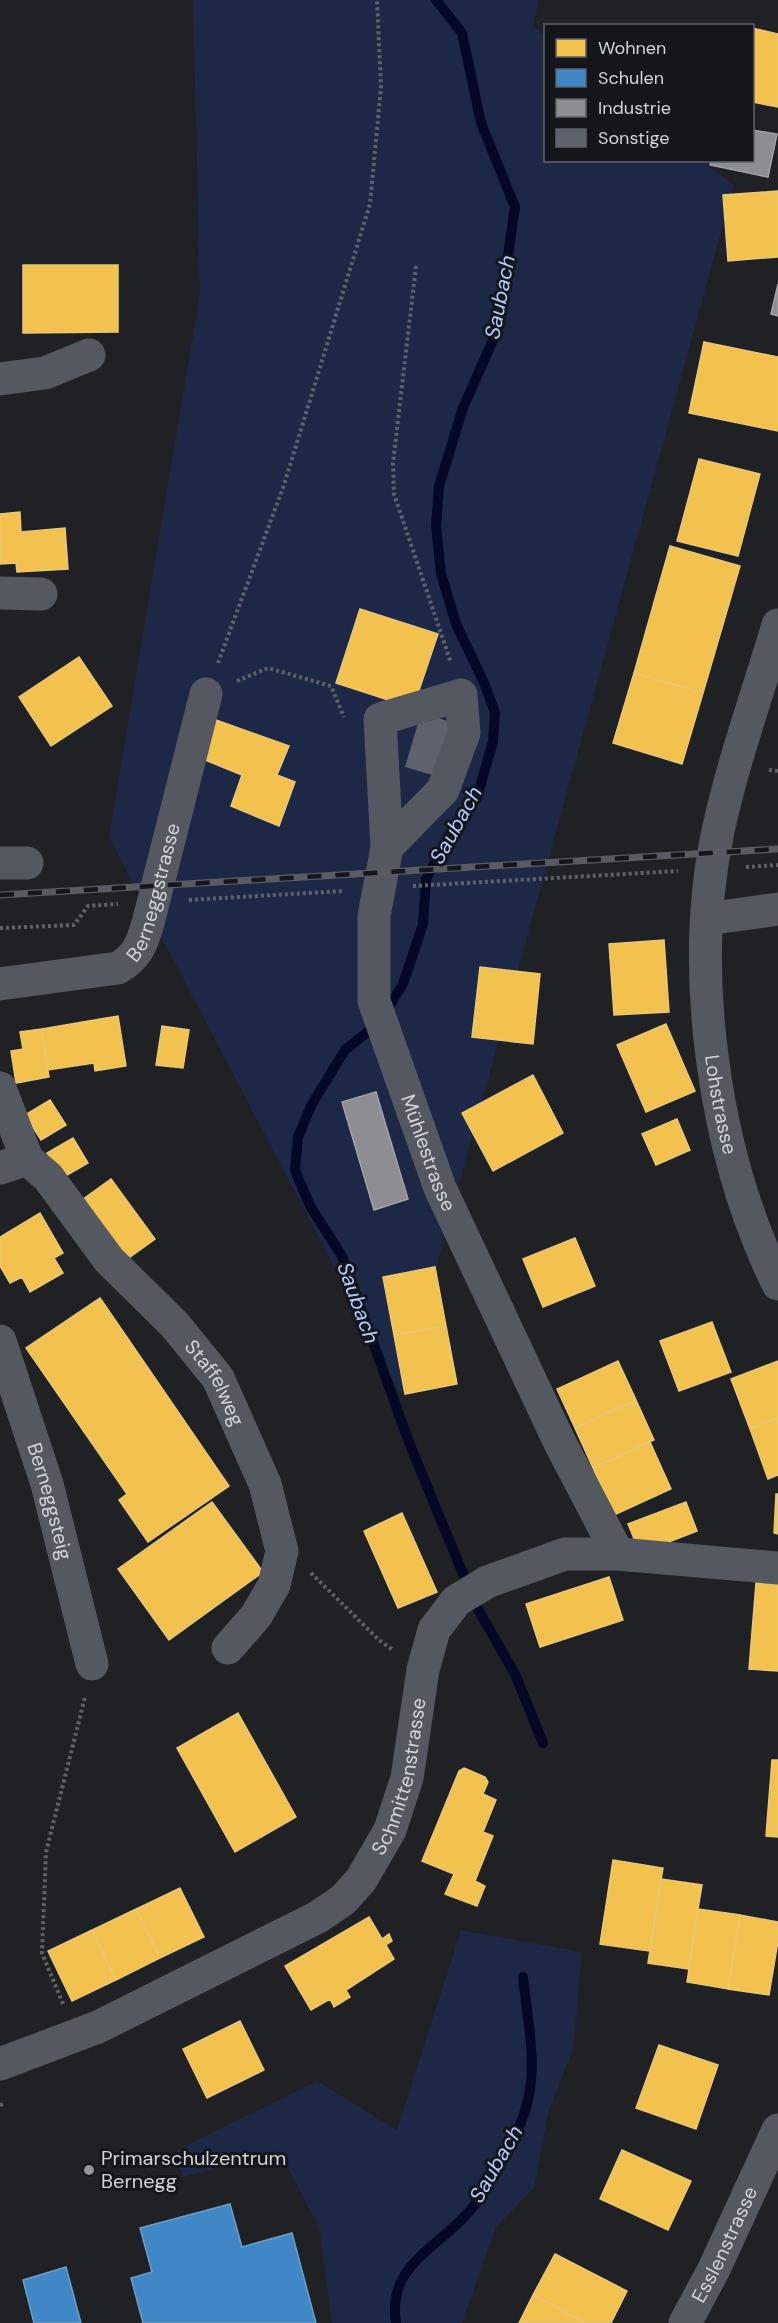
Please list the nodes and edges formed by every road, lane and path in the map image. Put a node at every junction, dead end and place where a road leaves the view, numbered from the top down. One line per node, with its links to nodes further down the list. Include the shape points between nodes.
1 (377, 0): 8 (path, via 381,87 370,204 284,484)
2 (416, 266): 9 (path, via 393,463 394,494)
3 (89, 355): 4 (street, via 45,373)
4 (0, 379)
5 (0, 593): 6 (street)
6 (41, 594)
7 (778, 625): 20 (street, Lohstrasse, via 718,831)
8 (206, 694): 10 (path, via 268,668 331,686); 22 (street, Berneggstrasse, via 148,923 142,944 132,959 118,968)
9 (461, 695): 11 (street, via 464,732 442,790); 11 (street, Mühlestrasse, via 380,719)
10 (348, 726)
11 (387, 847): 28 (street, Mühlestrasse, via 374,916 374,1001 386,1040 440,1188 559,1441)
12 (778, 865): 13 (path)
13 (742, 867)
14 (683, 870): 15 (path)
15 (409, 887)
16 (350, 890): 17 (path)
17 (183, 900)
18 (123, 904): 21 (path, via 88,906 74,925)
19 (778, 909): 20 (street)
20 (707, 919): 25 (street, Lohstrasse, via 706,984 716,1079 744,1199)
21 (0, 928)
22 (0, 984)
23 (0, 1088): 24 (street)
24 (13, 1164): 27 (street, Staffelweg, via 48,1177 109,1260 174,1324 218,1378 266,1484)
25 (778, 1284)
26 (0, 1341): 31 (street, Berneggsteig, via 47,1484)
27 (282, 1551): 30 (street, Staffelweg, via 274,1585 256,1616); 32 (path, via 311,1573 379,1640)
28 (618, 1554): 29 (street, Schmittenstrasse); 32 (street, Schmittenstrasse, via 565,1554 487,1582 456,1601 434,1630)
29 (778, 1568)
30 (228, 1648)
31 (92, 1664): 33 (path, via 46,1852 42,1953)
32 (423, 1670): 34 (street, Schmittenstrasse, via 407,1778 394,1819 361,1880 343,1900 318,1917 98,2027)
33 (64, 2006)
34 (0, 2064)
35 (778, 2130): 36 (street, Esslenstrasse)
36 (685, 2323)

